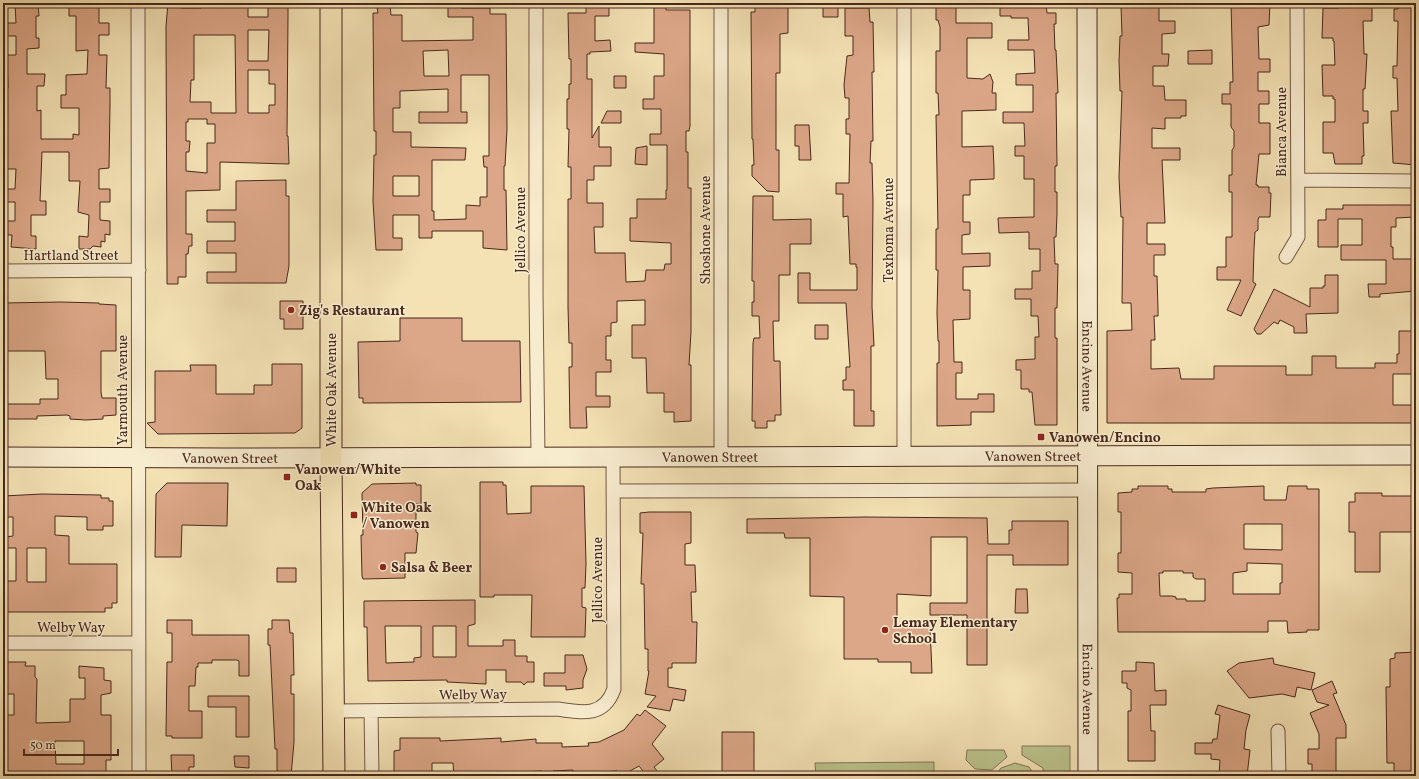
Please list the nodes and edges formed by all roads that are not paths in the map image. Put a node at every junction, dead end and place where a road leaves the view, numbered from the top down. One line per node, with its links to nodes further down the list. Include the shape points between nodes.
1 (138, 3): 11 (street, Yarmouth Avenue)
2 (330, 3): 21 (main road, White Oak Avenue)
3 (536, 3): 18 (street, Jellico Avenue)
4 (721, 3): 20 (street, Shoshone Avenue)
5 (904, 3): 14 (street, Texhoma Avenue)
6 (1087, 3): 15 (main road, Encino Avenue)
7 (1297, 3): 8 (street, Bianca Avenue)
8 (1298, 180): 9 (street); 10 (street, Bianca Avenue, via 1298,237)
9 (1416, 180)
10 (1286, 257)
11 (139, 270): 12 (street, Hartland Street); 17 (street, Yarmouth Avenue)
12 (3, 271)
13 (1416, 455): 15 (main road, Vanowen Street)
14 (904, 456): 15 (main road, Vanowen Street); 20 (main road, Vanowen Street)
15 (1088, 456): 22 (main road, Encino Avenue)
16 (3, 457): 17 (main road, Vanowen Street)
17 (138, 457): 21 (main road, Vanowen Street); 25 (street, Yarmouth Avenue)
18 (538, 457): 19 (main road, Vanowen Street); 21 (main road, Vanowen Street)
19 (613, 457): 20 (main road, Vanowen Street); 23 (street, Jellico Avenue)
20 (721, 457)
21 (331, 458): 27 (main road, White Oak Avenue)
22 (1088, 490): 23 (street); 33 (main road, Encino Avenue)
23 (613, 491): 26 (street, Jellico Avenue, via 614,689)
24 (3, 643): 25 (street, Welby Way)
25 (139, 643): 30 (street, Yarmouth Avenue)
26 (608, 702): 28 (street, Welby Way, via 602,708 590,712 558,709)
27 (333, 711): 28 (street, Welby Way); 31 (main road, White Oak Avenue)
28 (371, 711): 32 (street)
29 (1278, 731): 34 (street)
30 (139, 776)
31 (334, 776)
32 (372, 776)
33 (1088, 776)
34 (1278, 776)

